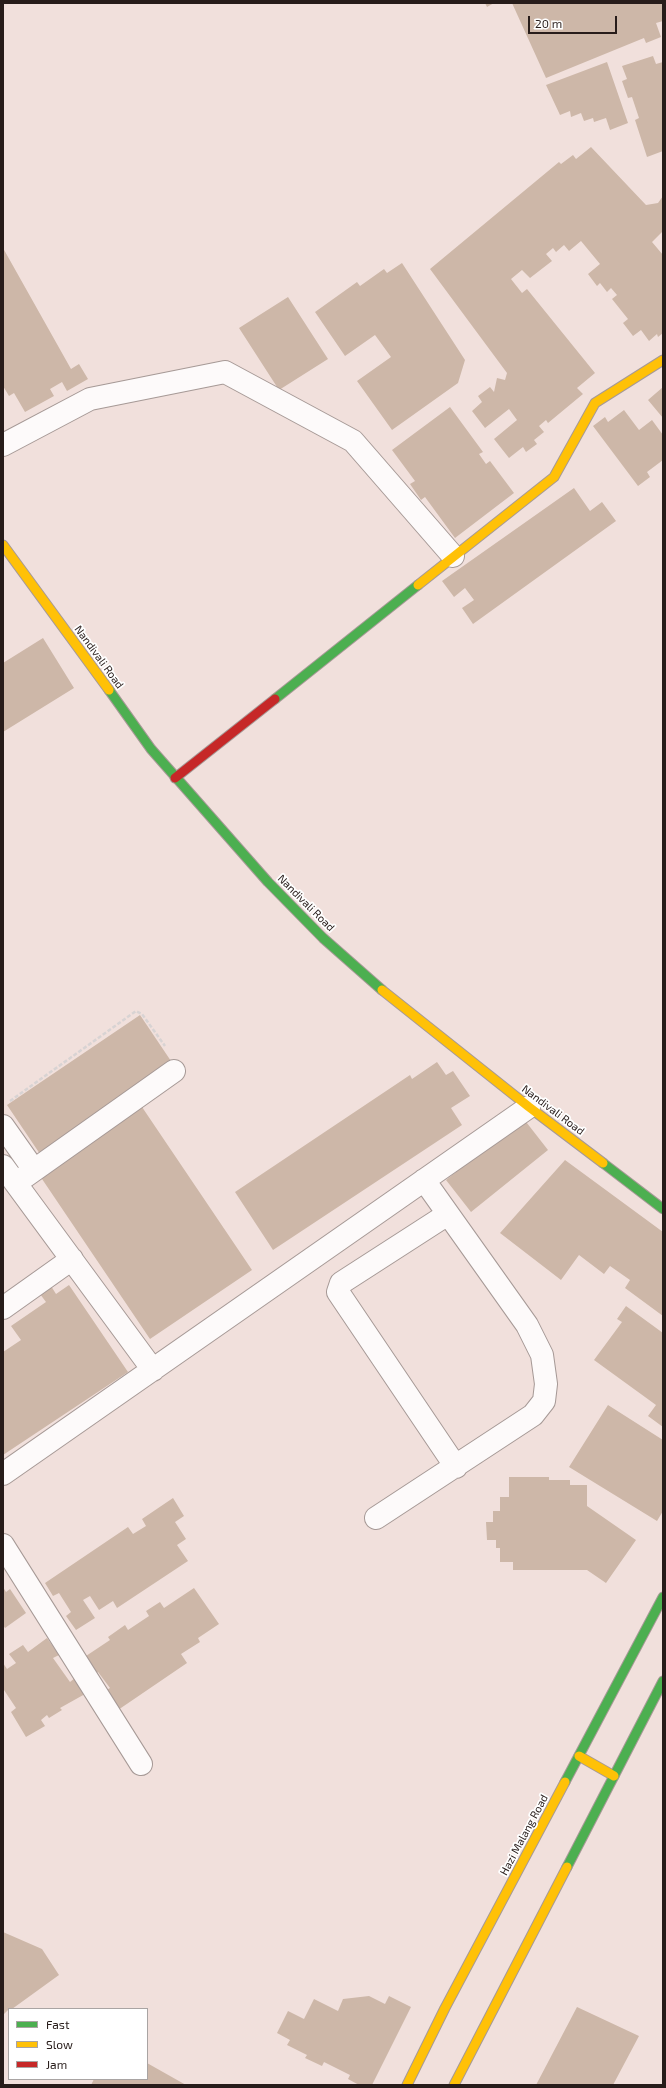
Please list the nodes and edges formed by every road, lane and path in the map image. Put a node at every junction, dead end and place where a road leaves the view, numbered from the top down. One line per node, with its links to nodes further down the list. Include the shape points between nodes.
1 (663, 360): 4 (street, via 596,403 554,477)
2 (3, 445): 4 (street, via 90,399 225,372 353,441)
3 (3, 545): 5 (street, Nandivali Road, via 151,750)
4 (453, 556): 5 (street)
5 (175, 778): 8 (street, Nandivali Road, via 268,882 323,938 379,987)
6 (174, 1071): 7 (path, via 177,1068 176,1062 142,1014 136,1011); 11 (street)
7 (10, 1101)
8 (529, 1107): 12 (street); 14 (street, Nandivali Road)
9 (3, 1126): 11 (street)
10 (3, 1166): 13 (street)
11 (34, 1170): 13 (street)
12 (424, 1180): 15 (street); 18 (street)
13 (16, 1183): 16 (street)
14 (663, 1209)
15 (448, 1214): 19 (street, via 527,1325 542,1354 546,1384 544,1401 532,1415); 19 (street, via 341,1283 338,1292)
16 (72, 1259): 17 (street); 18 (street)
17 (3, 1308)
18 (152, 1370): 20 (street)
19 (456, 1467): 21 (street)
20 (3, 1474)
21 (376, 1518)
22 (3, 1545): 26 (street)
23 (663, 1597): 25 (street, Hazi Malang Road)
24 (663, 1681): 27 (street)
25 (579, 1756): 27 (street); 28 (street, Hazi Malang Road)
26 (141, 1764)
27 (614, 1776): 29 (street)
28 (407, 2085)
29 (454, 2085)

